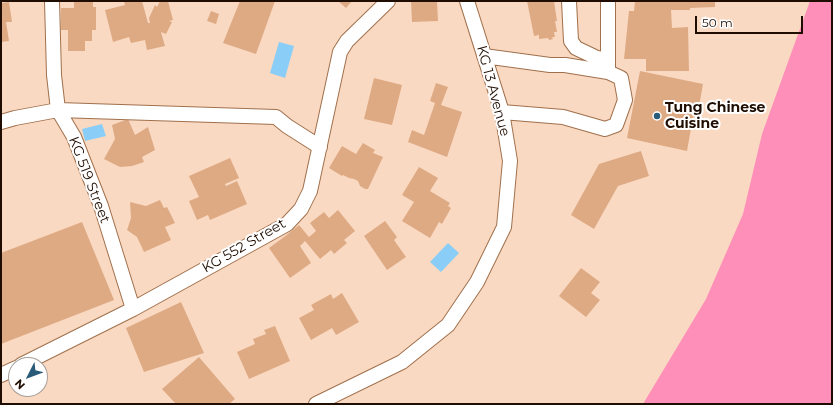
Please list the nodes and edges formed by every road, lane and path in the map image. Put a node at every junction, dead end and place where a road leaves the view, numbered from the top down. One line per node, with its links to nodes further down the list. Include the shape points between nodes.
1 (52, 1): 8 (street, via 54,75)
2 (388, 1): 11 (street, KG 552 Street, via 347,41 340,52)
3 (467, 1): 6 (street, KG 13 Avenue)
4 (569, 1): 7 (street, via 571,41 576,48)
5 (608, 1): 7 (street)
6 (484, 56): 7 (street, via 550,65); 9 (street, KG 13 Avenue)
7 (608, 66): 9 (street, via 621,78 625,100 616,125 606,129 563,117)
8 (58, 110): 10 (street); 11 (street, via 276,117); 12 (street, KG 519 Street, via 74,137 101,206)
9 (502, 112): 14 (street, KG 13 Avenue, via 510,161 504,227 477,282 448,326 402,362)
10 (1, 122)
11 (320, 147): 12 (street, KG 552 Street, via 310,191 301,209 287,224)
12 (133, 309): 13 (street, KG 552 Street)
13 (37, 357)
14 (316, 404)

